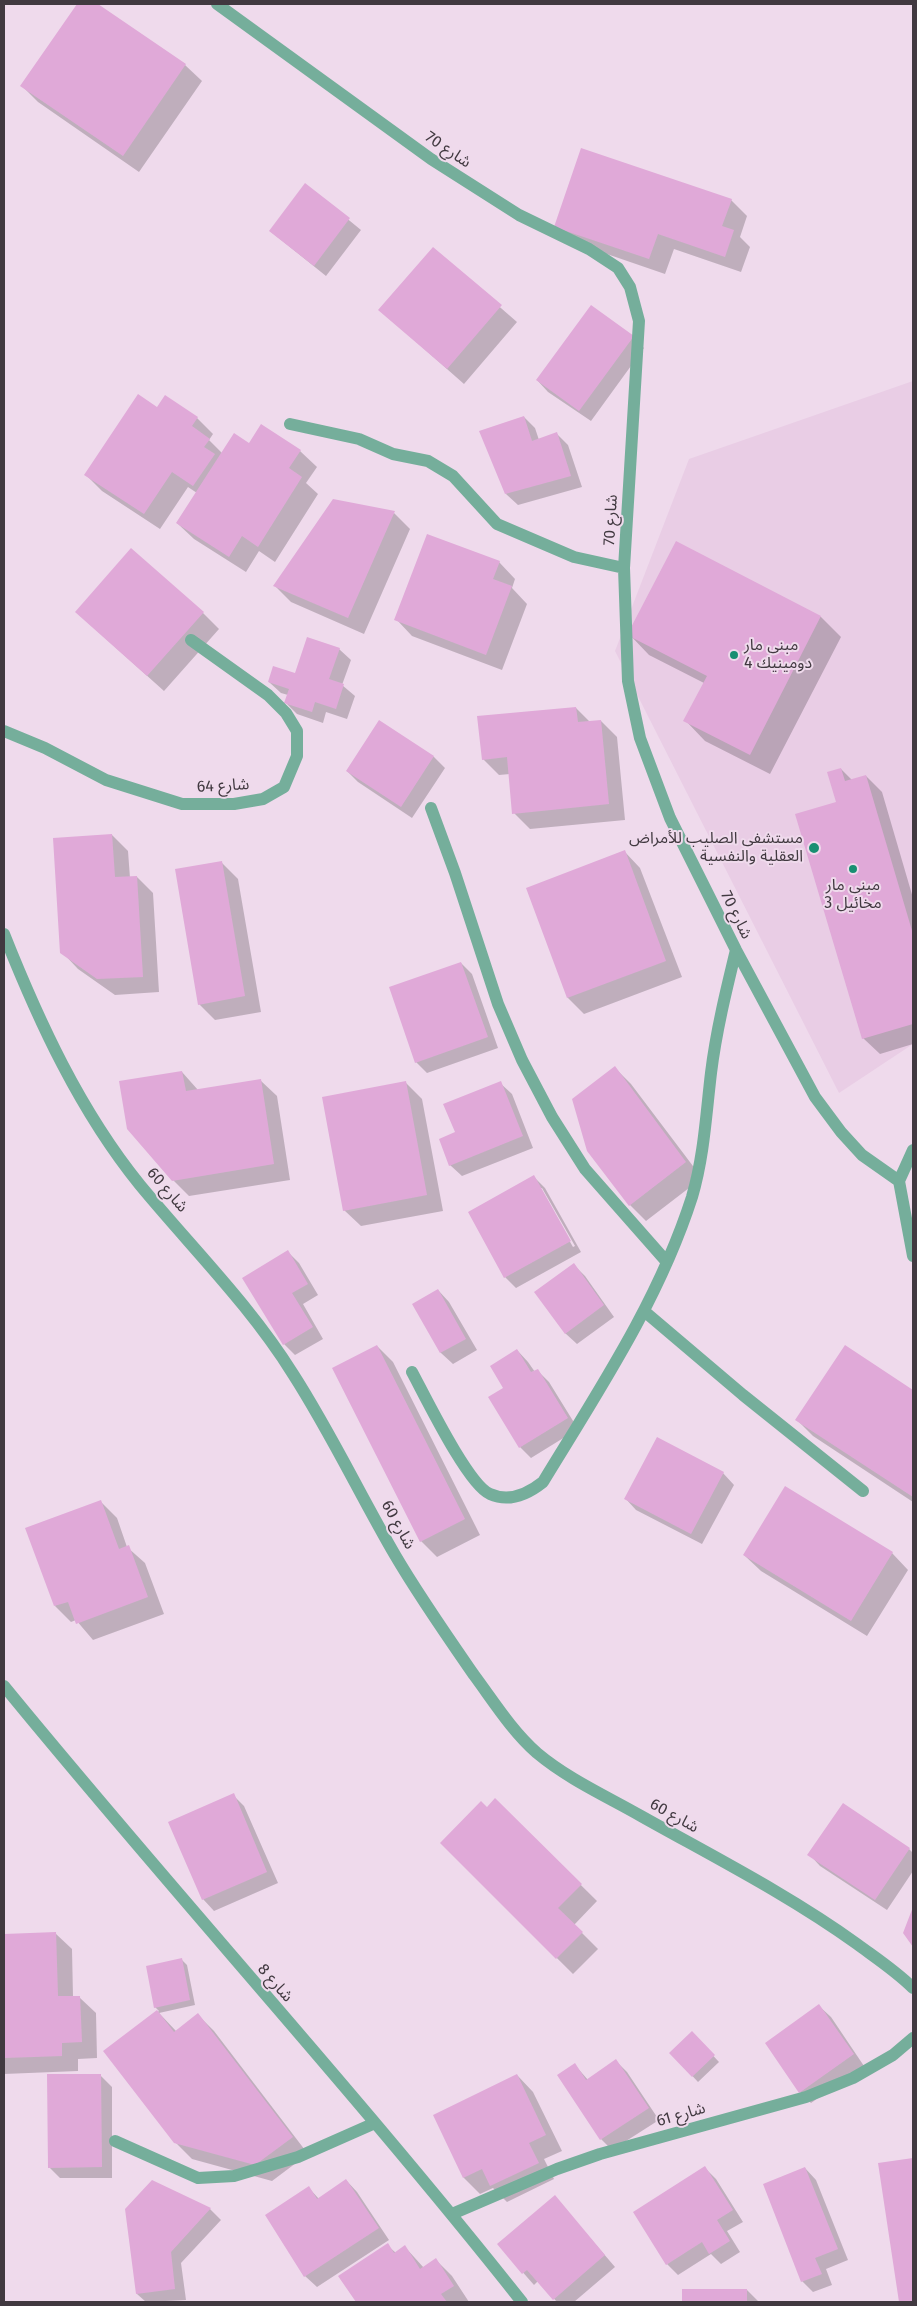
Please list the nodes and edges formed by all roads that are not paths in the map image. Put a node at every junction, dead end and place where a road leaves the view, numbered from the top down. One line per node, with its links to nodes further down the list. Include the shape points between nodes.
1 (217, 4): 3 (street, شارع 70, via 431,159 519,215 589,249 618,268 630,287 638,321)
2 (290, 424): 3 (street, via 360,439 393,454 428,461 452,476 497,524 574,557)
3 (624, 568): 8 (street, شارع 70, via 628,681 640,738 670,818)
4 (191, 640): 5 (street, شارع 64, via 268,695 286,713 297,731 297,756 284,787 263,799 234,804 182,804 106,780)
5 (4, 731)
6 (431, 808): 12 (street, via 498,1004 522,1060 552,1117 585,1169)
7 (4, 934): 17 (street, شارع 60, via 67,1073 96,1124 139,1184 228,1284 262,1328 330,1436 396,1557 515,1732 584,1785 810,1911)
8 (736, 950): 10 (street, شارع 70, via 815,1097 862,1155); 12 (street, via 723,1004 711,1072 706,1129 692,1196)
9 (913, 1150): 10 (street)
10 (899, 1181): 11 (street)
11 (913, 1256)
12 (666, 1261): 13 (street, via 657,1288)
13 (644, 1311): 14 (street, via 543,1482 528,1494 511,1498 489,1494 478,1484 466,1469); 15 (street)
14 (412, 1372)
15 (863, 1491)
16 (4, 1686): 19 (street, شارع 8)
17 (913, 1988)
18 (913, 2038): 21 (street, شارع 61, via 853,2078 806,2097 600,2154)
19 (375, 2123): 20 (street, via 298,2156 234,2176 198,2178); 21 (street, شارع 8)
20 (115, 2141)
21 (452, 2214): 22 (street, شارع 8)
22 (522, 2302)

